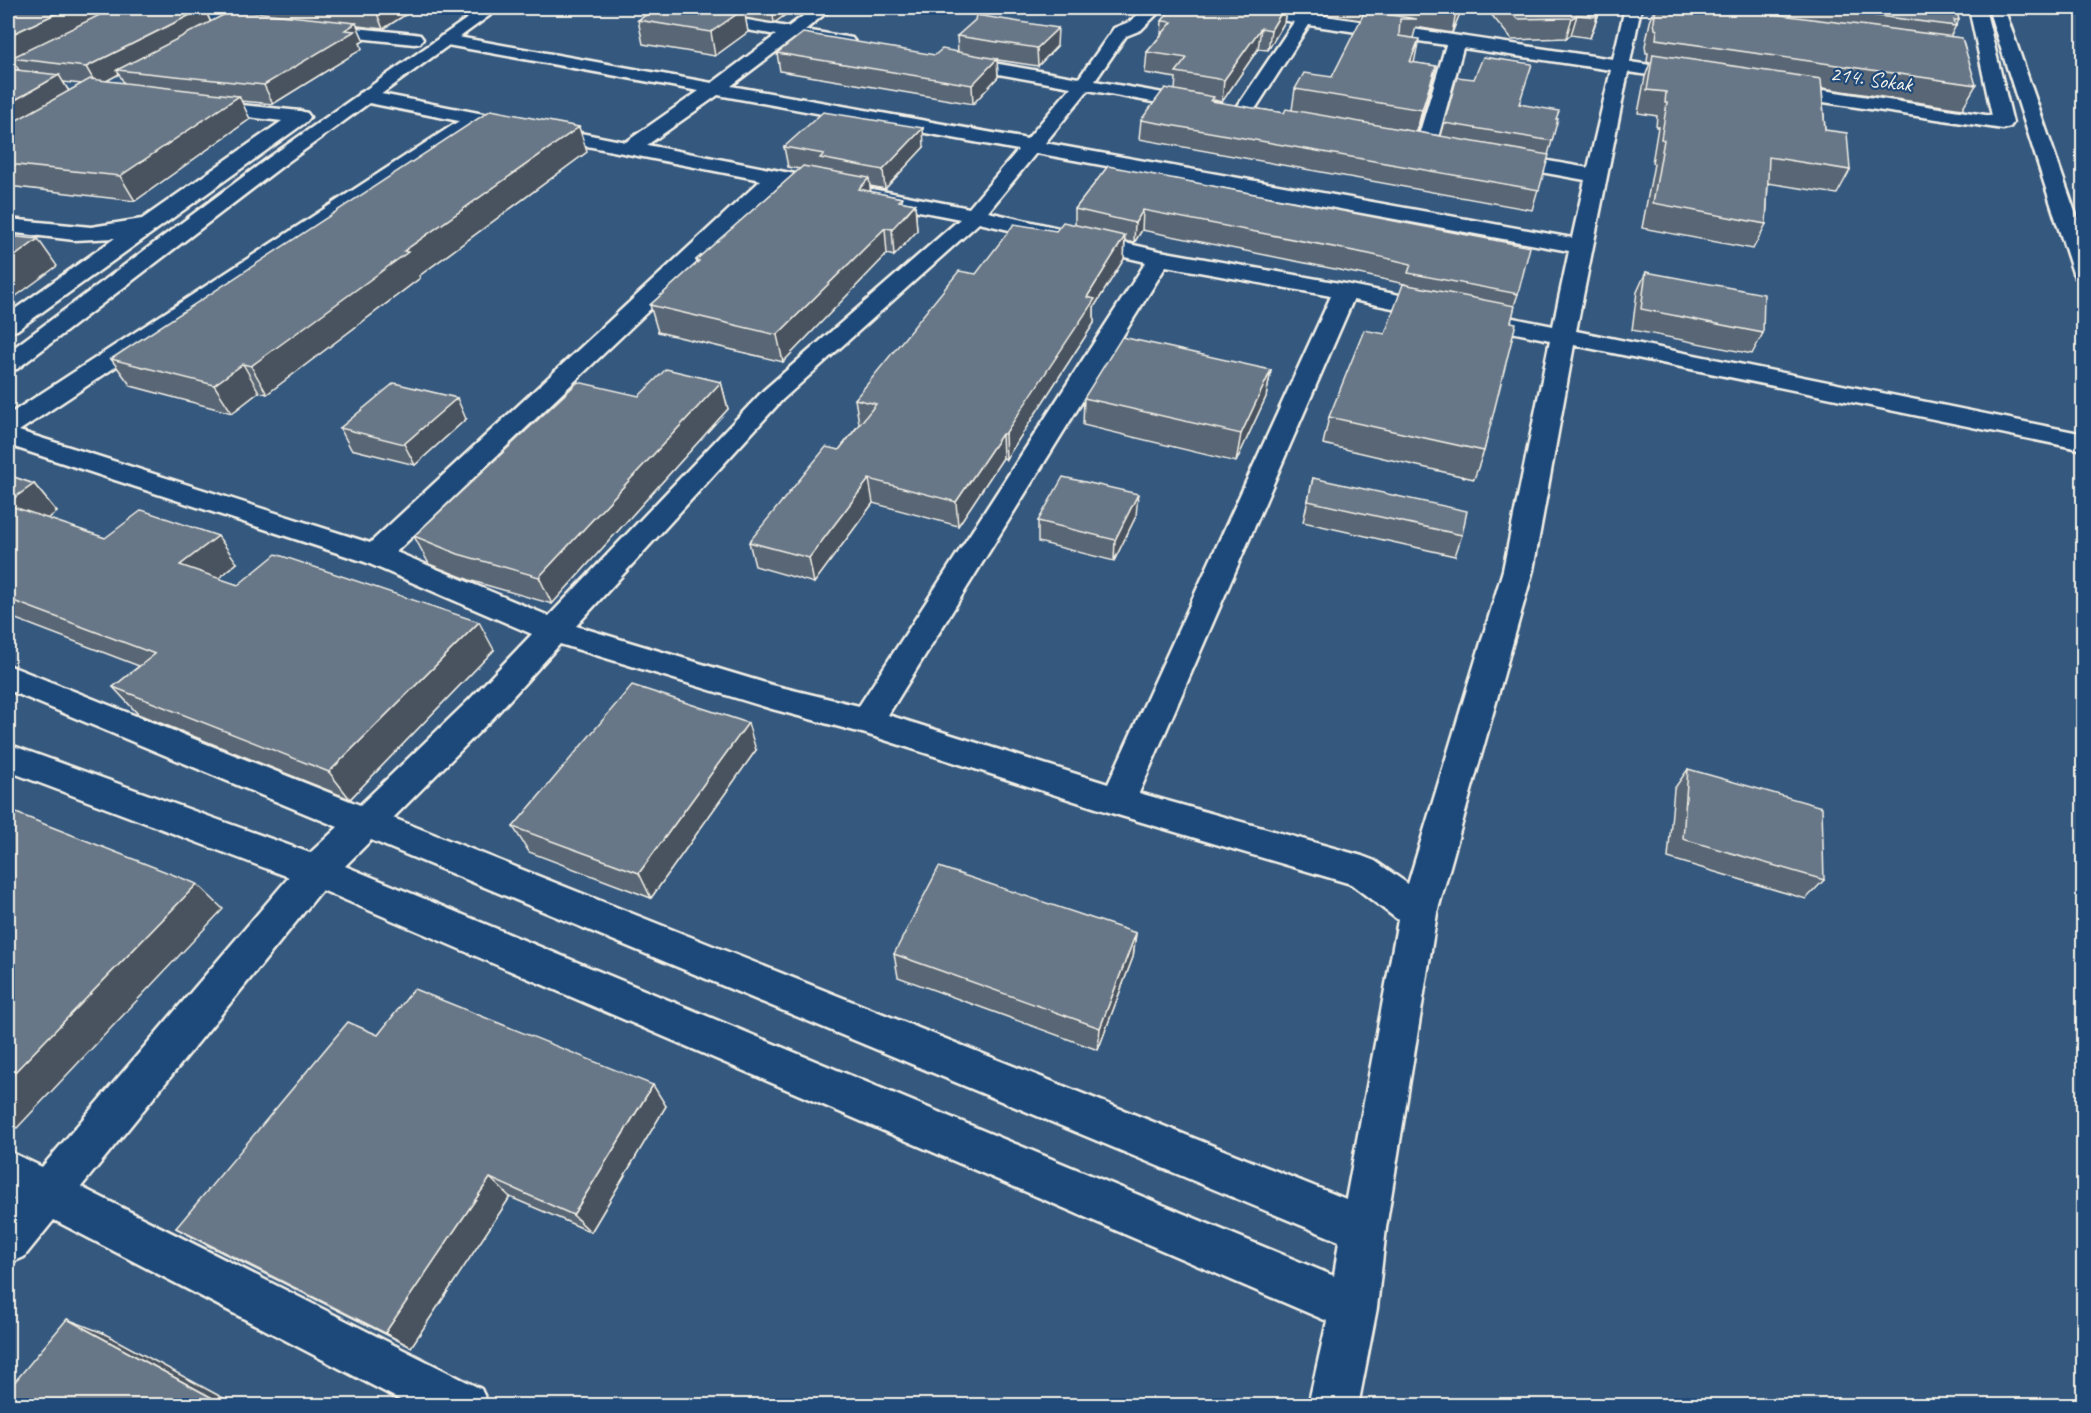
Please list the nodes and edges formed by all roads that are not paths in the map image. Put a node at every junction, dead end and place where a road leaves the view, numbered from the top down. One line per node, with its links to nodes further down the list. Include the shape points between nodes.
1 (461, 8): 20 (street)
2 (492, 8): 21 (street)
3 (650, 8): 18 (street)
4 (824, 8): 18 (street)
5 (1155, 8): 30 (street, via 1136,26 1120,23)
6 (1232, 8): 14 (street)
7 (1977, 8): 27 (street)
8 (1996, 8): 55 (street)
9 (139, 9): 11 (street); 13 (street)
10 (1614, 9): 12 (street)
11 (164, 10): 15 (street)
12 (1637, 10): 28 (street)
13 (113, 15)
14 (1305, 18): 22 (street); 36 (street)
15 (238, 21): 16 (street); 19 (street)
16 (283, 26)
17 (305, 28): 20 (street)
18 (790, 33): 23 (street); 32 (street)
19 (208, 37)
20 (414, 39): 26 (street)
21 (447, 40): 32 (street); 33 (street)
22 (1456, 41): 28 (street); 42 (street)
23 (861, 45)
24 (931, 57): 30 (street)
25 (1965, 57): 27 (street)
26 (386, 59)
27 (1988, 60): 31 (street, 214. Sokak, via 2003,123)
28 (1620, 66): 29 (street); 46 (street)
29 (1713, 79)
30 (1083, 84): 36 (street); 41 (street)
31 (1760, 86)
32 (716, 88): 41 (street); 43 (street)
33 (366, 97): 39 (street); 59 (street)
34 (181, 104): 37 (street)
35 (319, 104): 37 (street)
36 (1243, 113): 38 (street)
37 (300, 117): 49 (street)
38 (1266, 117)
39 (476, 118): 43 (street); 60 (street)
40 (1404, 141): 42 (street)
41 (1032, 145): 48 (street); 52 (street)
42 (1426, 145): 44 (street)
43 (630, 148): 47 (street)
44 (1449, 149)
45 (1483, 156): 46 (street)
46 (1597, 176): 52 (street)
47 (776, 177): 48 (street); 63 (street)
48 (974, 215): 54 (street); 64 (street, via 773,395)
49 (160, 216): 50 (street, via 112,233); 53 (street)
50 (8, 225)
51 (8, 243): 53 (street)
52 (1581, 246): 58 (street)
53 (106, 254): 57 (street)
54 (1160, 258): 56 (street); 66 (street)
55 (2084, 273)
56 (1345, 291): 58 (street); 68 (street)
57 (8, 325)
58 (1563, 336): 62 (street); 71 (street, via 1518,570)
59 (8, 364)
60 (8, 426)
61 (8, 436): 63 (street)
62 (2084, 442)
63 (375, 555): 64 (street)
64 (554, 631): 66 (street); 69 (street, via 481,710)
65 (8, 677): 69 (street)
66 (867, 721): 68 (street)
67 (8, 757): 70 (street)
68 (1118, 801): 71 (street, via 1362,872)
69 (365, 823): 70 (street); 74 (street)
70 (316, 871): 73 (street); 76 (street)
71 (1418, 913): 74 (street)
72 (8, 1173): 73 (street)
73 (48, 1195): 75 (street); 77 (street)
74 (1363, 1228): 76 (street)
75 (8, 1241)
76 (1353, 1308): 78 (street)
77 (464, 1406)
78 (1333, 1406)

